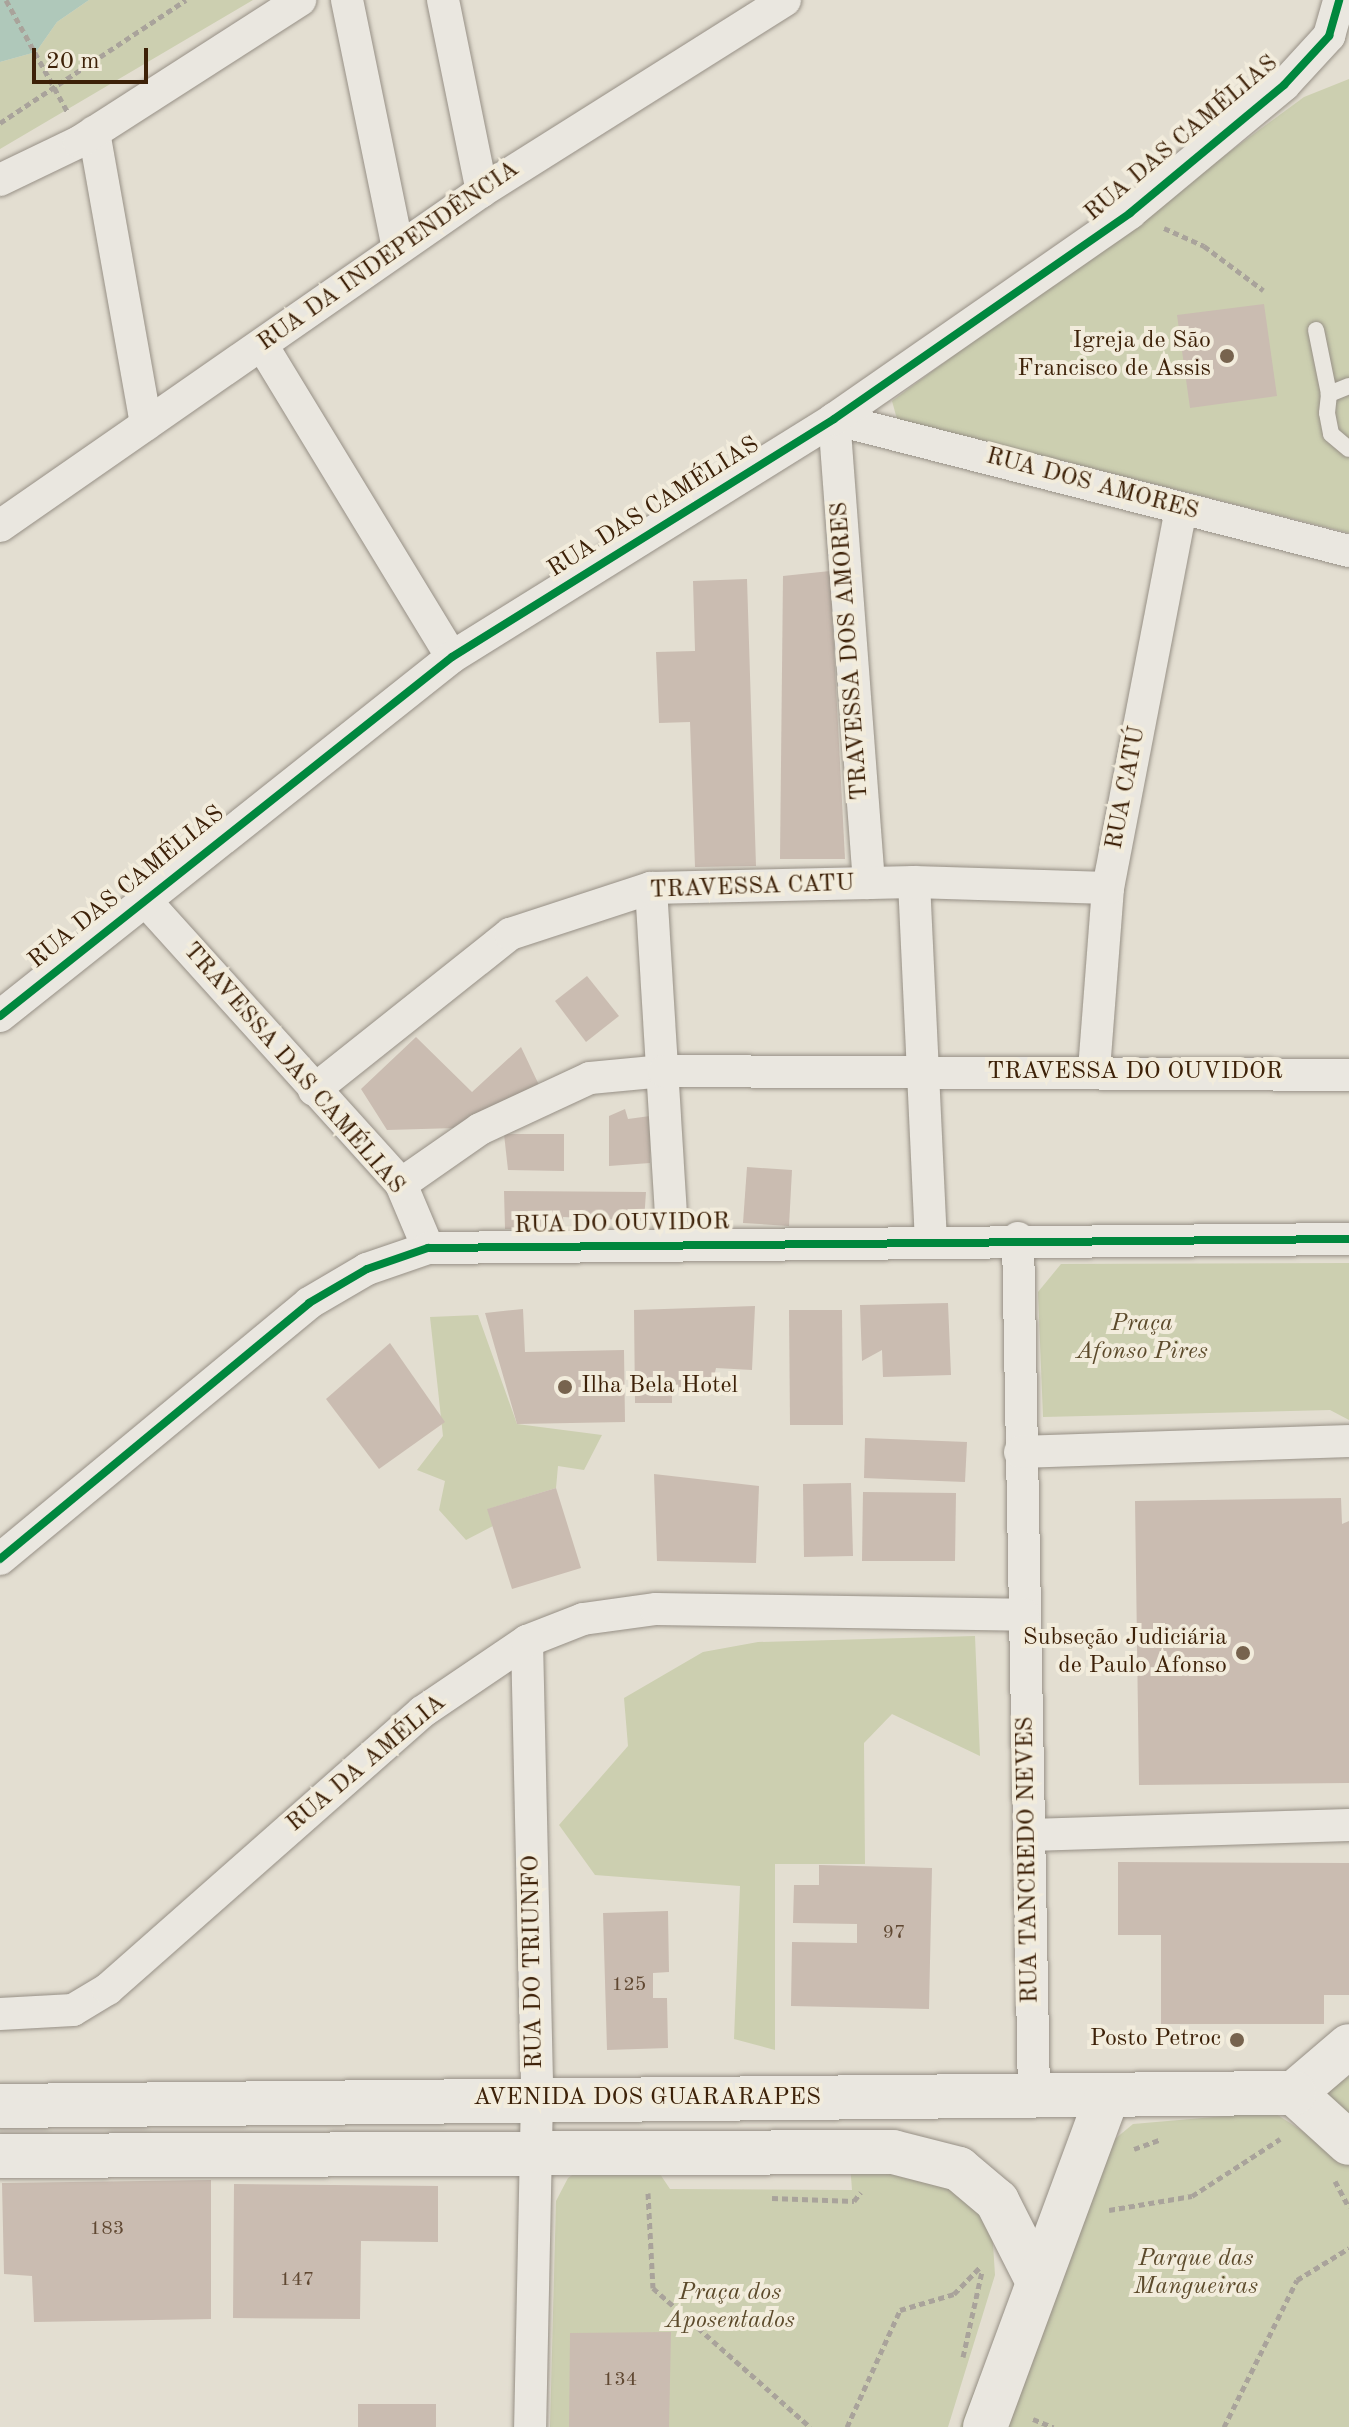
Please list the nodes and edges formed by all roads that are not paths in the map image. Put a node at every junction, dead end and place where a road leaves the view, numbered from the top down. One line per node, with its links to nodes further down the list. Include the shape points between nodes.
1 (300, 0): 8 (street)
2 (347, 0): 11 (street)
3 (443, 0): 10 (street)
4 (785, 0): 6 (street, RUA DA INDEPENDÊNCIA)
5 (1339, 0): 7 (street)
6 (736, 14): 10 (street, RUA DA INDEPENDÊNCIA)
7 (1339, 39): 16 (street, RUA DAS CAMÉLIAS, via 1130,213)
8 (86, 137): 9 (street); 17 (street)
9 (0, 180)
10 (482, 191): 11 (street, RUA DA INDEPENDÊNCIA)
11 (398, 249): 13 (street, RUA DA INDEPENDÊNCIA)
12 (1316, 330): 15 (lane)
13 (262, 345): 17 (street, RUA DA INDEPENDÊNCIA); 22 (street)
14 (1349, 386): 15 (lane)
15 (1329, 394): 18 (lane, via 1331,434)
16 (834, 419): 19 (street, RUA DOS AMORES); 22 (street, RUA DAS CAMÉLIAS); 24 (street, TRAVESSA DOS AMORES)
17 (146, 424): 20 (street, RUA DA INDEPENDÊNCIA)
18 (1349, 449)
19 (1181, 509): 21 (street, RUA DOS AMORES); 26 (street, RUA CATÚ)
20 (0, 526)
21 (1349, 551)
22 (452, 657): 27 (street, RUA DAS CAMÉLIAS)
23 (914, 882): 24 (street, TRAVESSA CATU); 26 (street, TRAVESSA CATU); 31 (street)
24 (869, 883): 25 (street, TRAVESSA CATU)
25 (651, 888): 30 (street); 33 (street, TRAVESSA CATU, via 510,934)
26 (1108, 888): 29 (street, RUA CATÚ)
27 (143, 898): 28 (street, RUA DAS CAMÉLIAS); 33 (street, TRAVESSA DAS CAMÉLIAS)
28 (0, 1016)
29 (1094, 1070): 31 (street, TRAVESSA DO OUVIDOR); 32 (street, TRAVESSA DO OUVIDOR)
30 (664, 1071): 31 (street, TRAVESSA DO OUVIDOR); 34 (street, TRAVESSA DO OUVIDOR, via 590,1078 480,1129); 38 (street)
31 (922, 1073): 36 (street)
32 (1349, 1075)
33 (314, 1090): 34 (street, TRAVESSA DAS CAMÉLIAS)
34 (401, 1184): 39 (street, TRAVESSA DAS CAMÉLIAS)
35 (1018, 1238): 36 (street, RUA DO OUVIDOR); 37 (street, RUA DO OUVIDOR); 41 (street, RUA TANCREDO NEVES)
36 (931, 1239): 38 (street, RUA DO OUVIDOR)
37 (1349, 1239)
38 (673, 1245): 39 (street, RUA DO OUVIDOR)
39 (428, 1248): 42 (street, RUA DO OUVIDOR, via 367,1269 309,1303)
40 (1349, 1441): 41 (street)
41 (1020, 1452): 43 (street, RUA TANCREDO NEVES)
42 (0, 1559)
43 (1024, 1615): 44 (street, RUA DA AMÉLIA, via 656,1609 583,1619); 46 (street, RUA TANCREDO NEVES)
44 (527, 1641): 49 (street, RUA DA AMÉLIA, via 422,1712 108,1989 73,2010); 54 (street, RUA DO TRIUNFO)
45 (1349, 1825): 46 (street)
46 (1030, 1835): 52 (street, RUA TANCREDO NEVES)
47 (0, 1991): 49 (street)
48 (0, 2014): 49 (street)
49 (41, 2015)
50 (1349, 2046): 51 (street)
51 (1294, 2093): 53 (street, AVENIDA DOS GUARARAPES); 58 (street)
52 (1034, 2097): 53 (street, AVENIDA DOS GUARARAPES); 54 (street, AVENIDA DOS GUARARAPES)
53 (1107, 2097): 59 (street)
54 (537, 2098): 55 (street, AVENIDA DOS GUARARAPES); 56 (street, RUA DO TRIUNFO)
55 (0, 2106)
56 (537, 2151): 57 (street); 59 (street, via 893,2152 959,2169 997,2201); 60 (street, RUA DO TRIUNFO)
57 (0, 2156)
58 (1340, 2158)
59 (1036, 2278): 61 (street)
60 (530, 2427)
61 (985, 2427)

